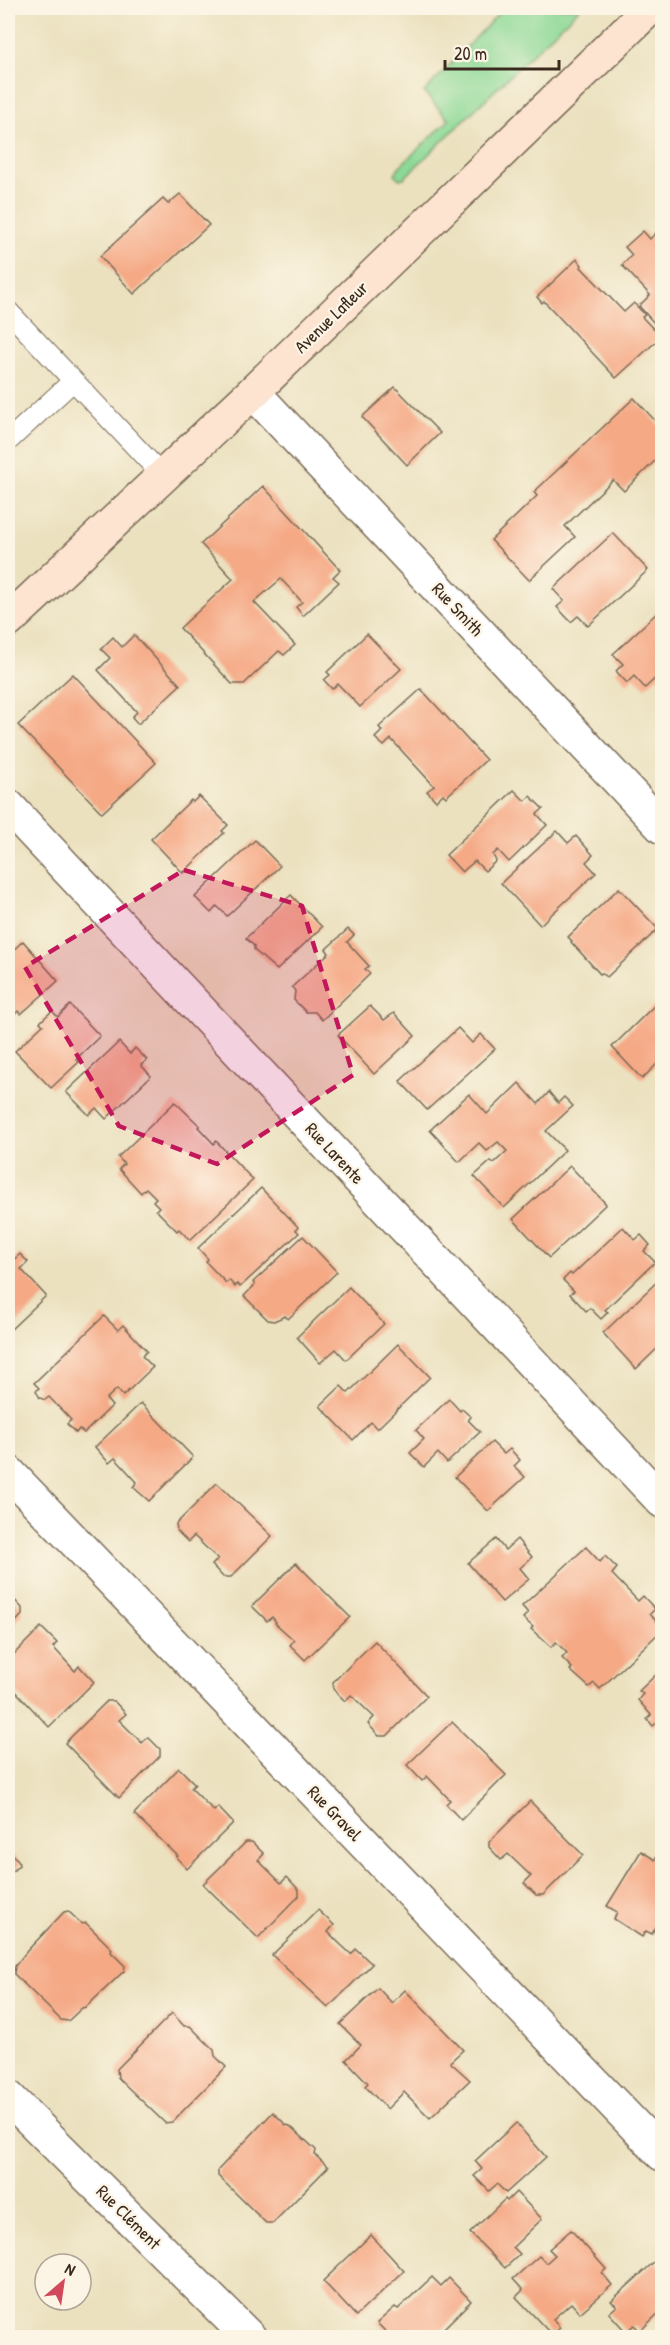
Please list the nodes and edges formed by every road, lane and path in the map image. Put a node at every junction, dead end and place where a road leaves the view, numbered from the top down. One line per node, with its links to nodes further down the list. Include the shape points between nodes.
1 (650, 8): 4 (main road, Avenue Lafleur)
2 (8, 314): 3 (lane)
3 (73, 381): 5 (lane); 6 (lane)
4 (253, 392): 6 (main road, Avenue Lafleur); 9 (street, Rue Smith)
5 (8, 441)
6 (163, 476): 7 (main road, Avenue Lafleur)
7 (8, 621)
8 (8, 806): 11 (street, Rue Larente)
9 (663, 827)
10 (8, 1472): 13 (street, Rue Gravel)
11 (663, 1501)
12 (8, 2097): 14 (street, Rue Clément)
13 (663, 2154)
14 (250, 2337)

